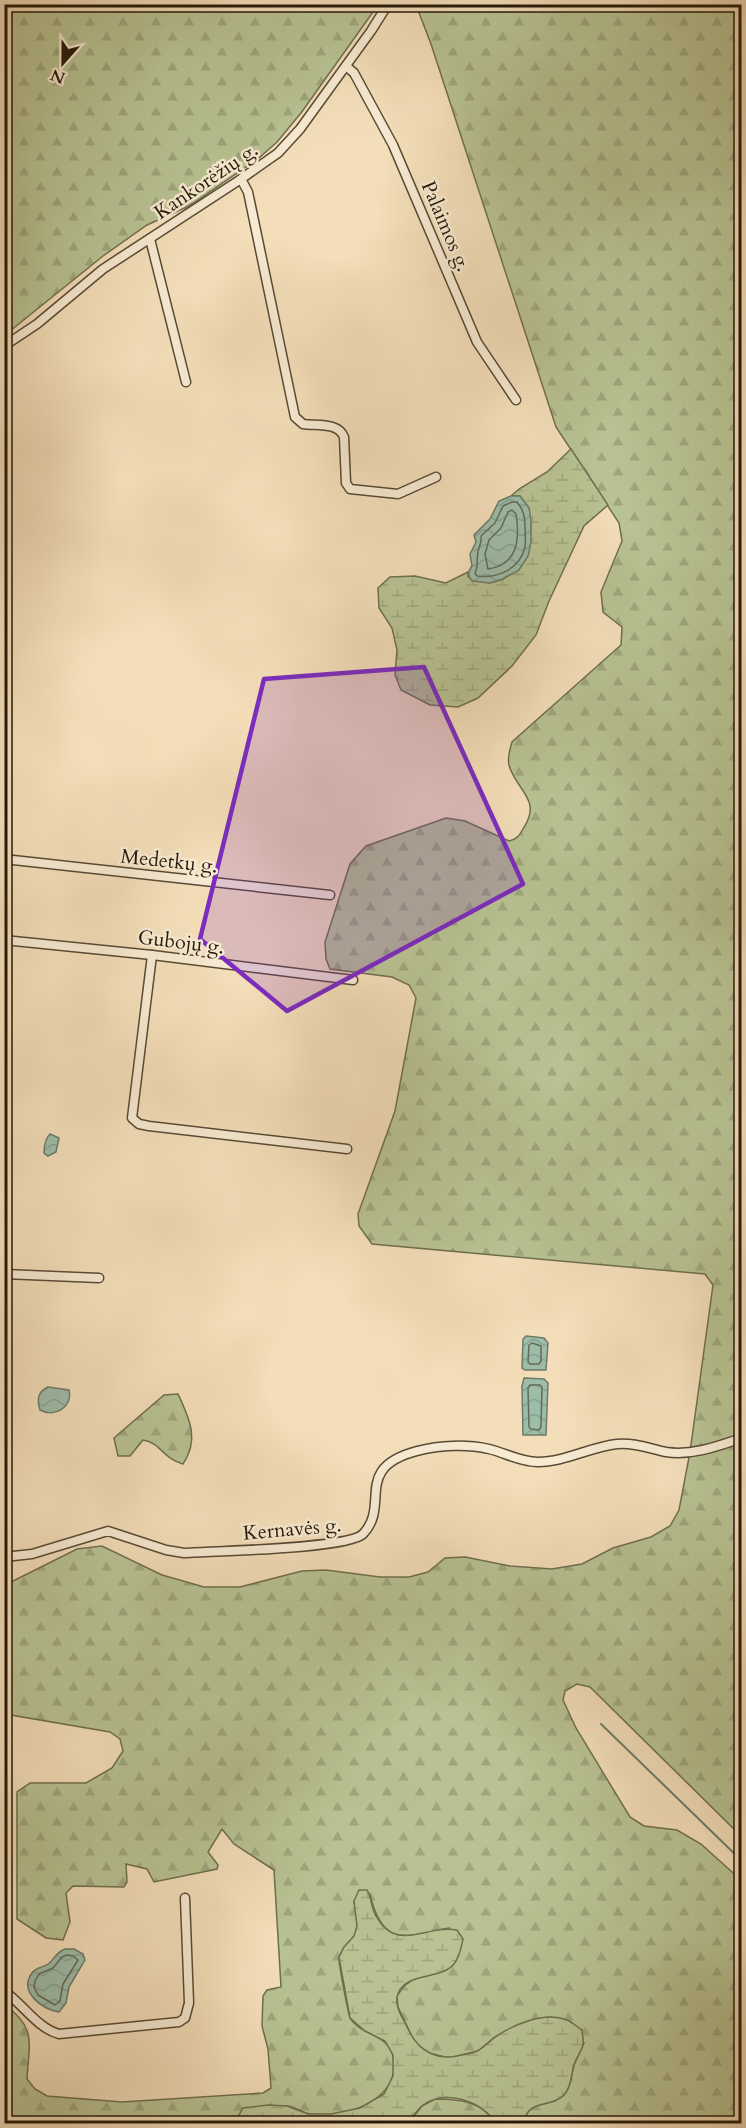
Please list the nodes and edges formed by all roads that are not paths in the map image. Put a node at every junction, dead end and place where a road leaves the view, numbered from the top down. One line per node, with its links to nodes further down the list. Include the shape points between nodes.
1 (388, 4): 2 (street, Kankorėžių g.)
2 (346, 66): 3 (street, Kankorėžių g., via 289,142); 7 (street, Palaimos g., via 354,73 393,145 477,342)
3 (241, 179): 4 (street, Kankorėžių g.); 8 (street, via 248,192 295,417 309,425 336,427 342,432 346,483 350,489 398,494)
4 (150, 239): 5 (street, Kankorėžių g.); 6 (street)
5 (4, 346)
6 (186, 382)
7 (516, 400)
8 (436, 477)
9 (4, 859): 10 (street, Medetkų g.)
10 (330, 895)
11 (4, 940): 12 (street, Gubojų g.)
12 (152, 955): 13 (street, Gubojų g.); 14 (street, via 132,1118 149,1126)
13 (353, 980)
14 (346, 1149)
15 (4, 1274): 16 (street)
16 (99, 1278)
17 (741, 1438): 18 (street, Kernavės g., via 684,1452 617,1443 538,1462 471,1446 419,1450 379,1473 371,1523 362,1535 336,1544 184,1553 108,1531 32,1554)
18 (4, 1557)
19 (185, 1898): 20 (street, via 189,2003 185,2018 178,2022 59,2034 46,2029)
20 (4, 1991)

